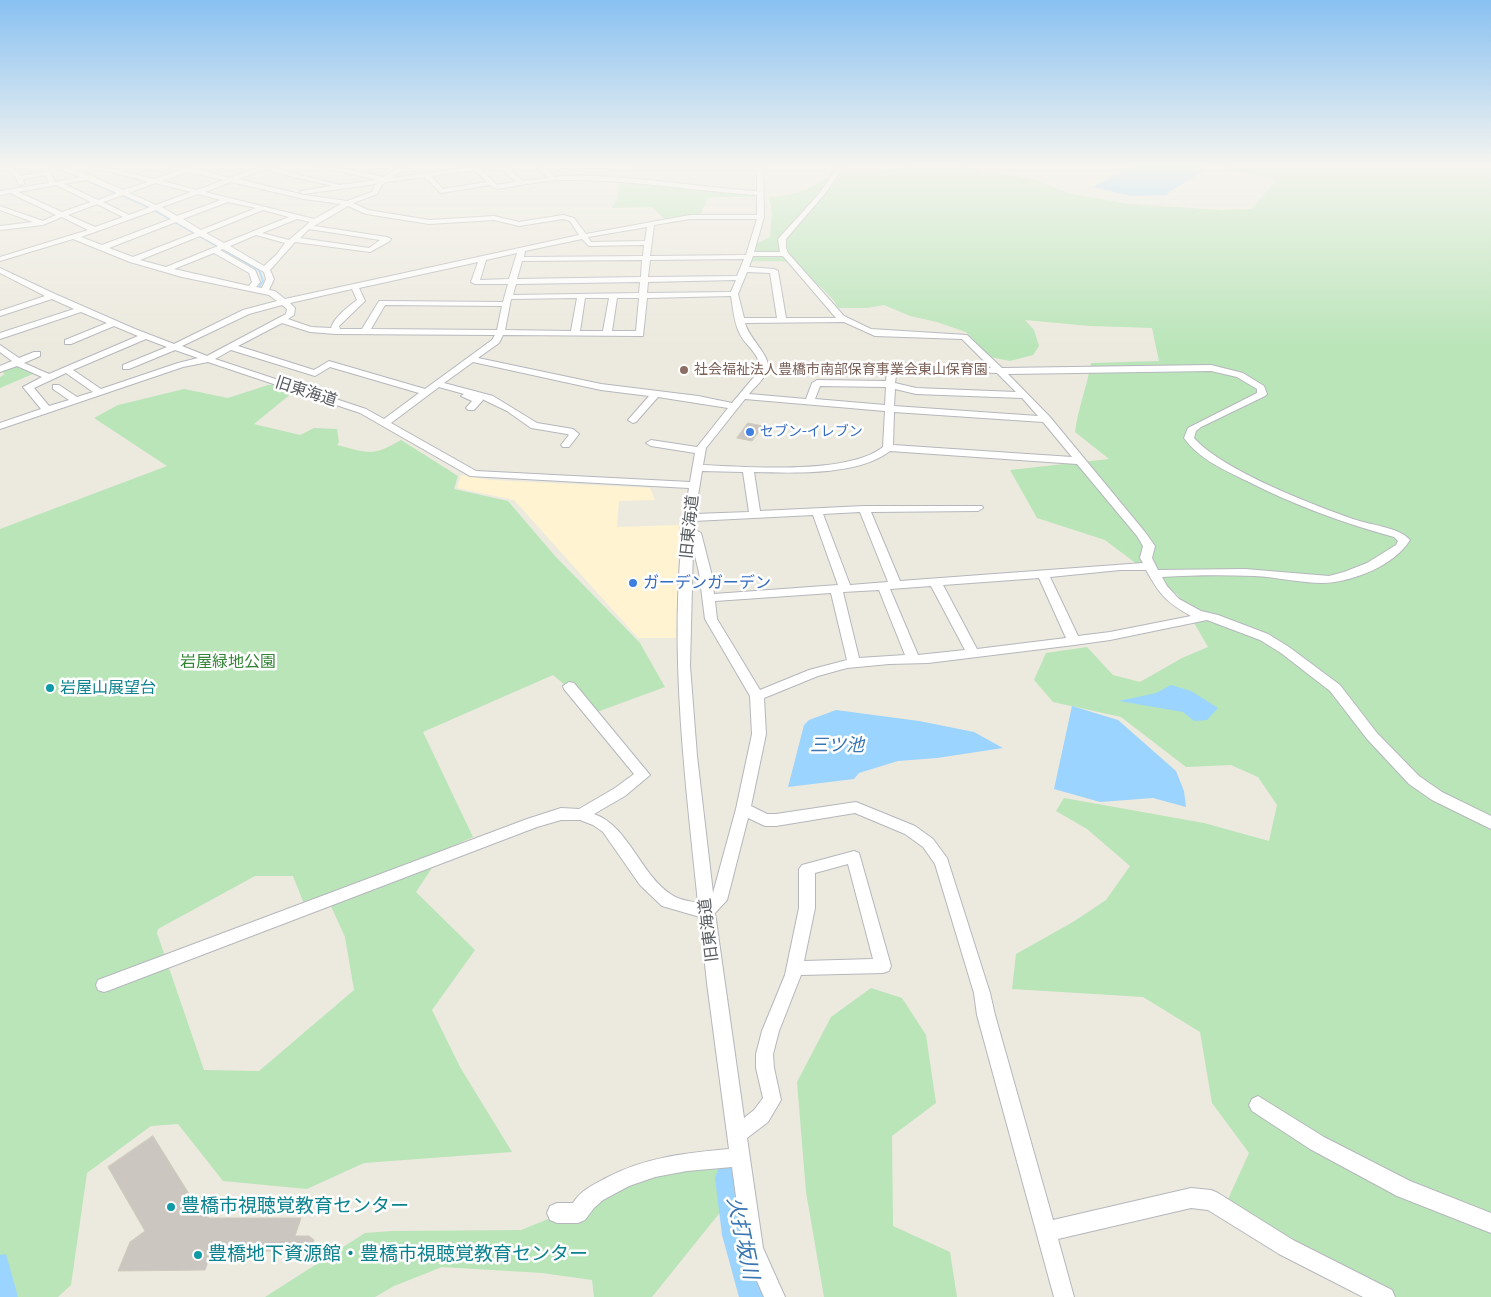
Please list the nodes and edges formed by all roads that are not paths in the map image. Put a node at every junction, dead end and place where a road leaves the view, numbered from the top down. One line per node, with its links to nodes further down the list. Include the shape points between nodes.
1 (21, 226): 14 (street)
2 (86, 226): 15 (street)
3 (107, 226): 15 (street)
4 (160, 226): 23 (street)
5 (183, 226): 17 (street)
6 (219, 226): 17 (street)
7 (273, 226): 16 (street)
8 (576, 226): 18 (street)
9 (638, 226): 18 (street)
10 (651, 226): 21 (street)
11 (758, 226): 30 (street)
12 (792, 226): 25 (street, via 783,235)
13 (307, 227): 20 (street); 20 (street, via 387,239 370,250)
14 (0, 228)
15 (95, 230): 19 (street)
16 (255, 233): 20 (street); 22 (street)
17 (198, 234): 22 (street); 28 (street)
18 (582, 236): 21 (street, via 589,244); 24 (street)
19 (74, 237): 23 (street); 27 (street)
20 (291, 241): 34 (street)
21 (648, 243): 29 (street)
22 (220, 247): 32 (street); 34 (street); 39 (street, via 252,272 256,282)
23 (102, 248): 28 (street)
24 (522, 250): 26 (street); 31 (street)
25 (785, 254): 30 (street); 51 (street)
26 (483, 258): 37 (street, via 475,282); 38 (street)
27 (0, 259)
28 (133, 260): 32 (street)
29 (645, 261): 30 (street); 31 (street); 36 (street)
30 (747, 261): 35 (street); 53 (street, via 774,271)
31 (518, 263): 37 (street)
32 (168, 269): 39 (street)
33 (0, 270): 44 (street, 旧東海道)
34 (265, 270): 40 (street, via 270,279)
35 (740, 278): 36 (street); 41 (street)
36 (645, 280): 37 (street); 43 (street)
37 (513, 282): 46 (street)
38 (355, 287): 47 (street); 56 (street, via 361,301 347,312 336,326)
39 (250, 289): 40 (street)
40 (264, 292): 47 (street)
41 (734, 294): 43 (street); 52 (street)
42 (612, 295): 43 (street); 45 (street); 60 (street)
43 (645, 295): 60 (street, via 640,334)
44 (52, 296): 48 (street, 旧東海道); 49 (street)
45 (581, 296): 46 (street); 59 (street)
46 (507, 301): 57 (street, via 382,303); 58 (street)
47 (284, 302): 50 (street, via 291,308 290,315); 64 (street, via 246,312)
48 (78, 307): 54 (street, 旧東海道); 55 (street); 61 (street)
49 (0, 314)
50 (282, 320): 56 (street, via 310,329); 65 (street)
51 (844, 320): 53 (street); 74 (street, via 875,333 964,337)
52 (740, 321): 53 (street); 82 (street, via 743,332 761,355 764,366)
53 (782, 321)
54 (114, 323): 62 (street, 旧東海道); 63 (street)
55 (12, 325)
56 (336, 331): 57 (street)
57 (365, 331): 58 (street)
58 (501, 332): 59 (street); 69 (street, via 496,341)
59 (575, 333): 60 (street)
60 (607, 334)
61 (0, 336)
62 (146, 336): 64 (street, 旧東海道); 73 (street)
63 (68, 342)
64 (174, 347): 68 (street, 旧東海道); 71 (street)
65 (231, 347): 68 (street); 78 (street, via 315,373 329,364)
66 (0, 348): 70 (street)
67 (37, 354): 70 (street)
68 (208, 359): 79 (street); 93 (street, 旧東海道, via 363,411)
69 (471, 359): 78 (street); 80 (street, via 602,387)
70 (19, 363): 72 (street); 75 (street)
71 (126, 367)
72 (0, 369)
73 (67, 370): 75 (street); 79 (street)
74 (1002, 371): 76 (street, via 894,366); 81 (street); 108 (street, via 1186,367 1212,368 1240,375 1260,388 1262,394 1191,430 1189,438 1192,444 1214,460 1268,487 1341,519 1398,535 1404,540 1402,546 1376,563 1330,580 1278,574)
75 (49, 377): 90 (street, via 28,387)
76 (890, 386): 81 (street, via 916,391); 85 (street, via 817,383); 89 (street)
77 (56, 387): 83 (street)
78 (432, 388): 87 (street, via 478,400); 88 (street, via 490,398); 93 (street)
79 (100, 392): 83 (street)
80 (655, 394): 86 (street); 92 (street)
81 (1025, 395): 91 (street)
82 (742, 396): 85 (street); 86 (street)
83 (75, 400): 90 (street)
84 (519, 400): 88 (street)
85 (809, 402): 89 (street)
86 (734, 406): 98 (street)
87 (471, 408)
88 (510, 409): 96 (street, via 534,426 570,431 574,434)
89 (889, 409): 91 (street); 97 (street)
90 (47, 410): 94 (street)
91 (1047, 419): 99 (street)
92 (633, 420)
93 (384, 423): 102 (street, 旧東海道, via 474,474)
94 (0, 426)
95 (651, 442): 98 (street)
96 (566, 445)
97 (888, 448): 99 (street); 101 (street, via 871,459 841,466)
98 (701, 451): 100 (street)
99 (1081, 461): 108 (street, via 1148,542 1146,558)
100 (698, 468): 101 (street); 102 (street)
101 (748, 469): 106 (street)
102 (694, 485): 107 (street, 旧東海道)
103 (978, 508): 104 (street)
104 (864, 509): 105 (street); 111 (street)
105 (817, 512): 106 (street); 112 (street)
106 (755, 515): 107 (street)
107 (688, 524): 113 (street, via 695,533 706,572); 124 (street, 旧東海道, via 684,666)
108 (1152, 570): 109 (street, via 1120,567); 114 (street, via 1175,602)
109 (1043, 574): 110 (street); 115 (street)
110 (935, 582): 111 (street); 116 (street)
111 (889, 584): 112 (street); 117 (street)
112 (840, 588): 113 (street); 118 (street)
113 (708, 598): 120 (street, via 711,619)
114 (1206, 617): 115 (street); 123 (street, via 1264,637 1316,673 1335,688 1372,736 1414,780 1437,796)
115 (1074, 641): 116 (street)
116 (973, 654): 117 (street)
117 (913, 659): 118 (street)
118 (854, 664): 120 (street, via 824,669)
119 (569, 686): 122 (street, via 643,775)
120 (758, 696): 121 (street, via 759,734)
121 (743, 809): 124 (street, via 719,900); 132 (street, via 765,820 776,820 856,807 910,830 928,843 942,862 982,993)
122 (582, 815): 124 (street, via 608,828 645,880 668,901); 126 (street, via 561,814 532,823)
123 (1491, 823)
124 (706, 912): 128 (street, 旧東海道)
125 (794, 968): 125 (street, via 807,908 807,869 854,857 883,966); 128 (street, via 766,1048 764,1063 772,1100 761,1116)
126 (104, 986)
127 (1258, 1104): 131 (street, via 1316,1142 1404,1189)
128 (737, 1134): 129 (street, 旧東海道)
129 (740, 1157): 130 (street, via 657,1165 626,1176 586,1200 578,1213); 133 (street, 旧東海道, via 753,1249)
130 (557, 1213)
131 (1491, 1223)
132 (1046, 1232): 134 (street); 135 (street, via 1191,1198 1210,1200 1286,1247)
133 (775, 1297)
134 (1064, 1297)
135 (1385, 1297)

